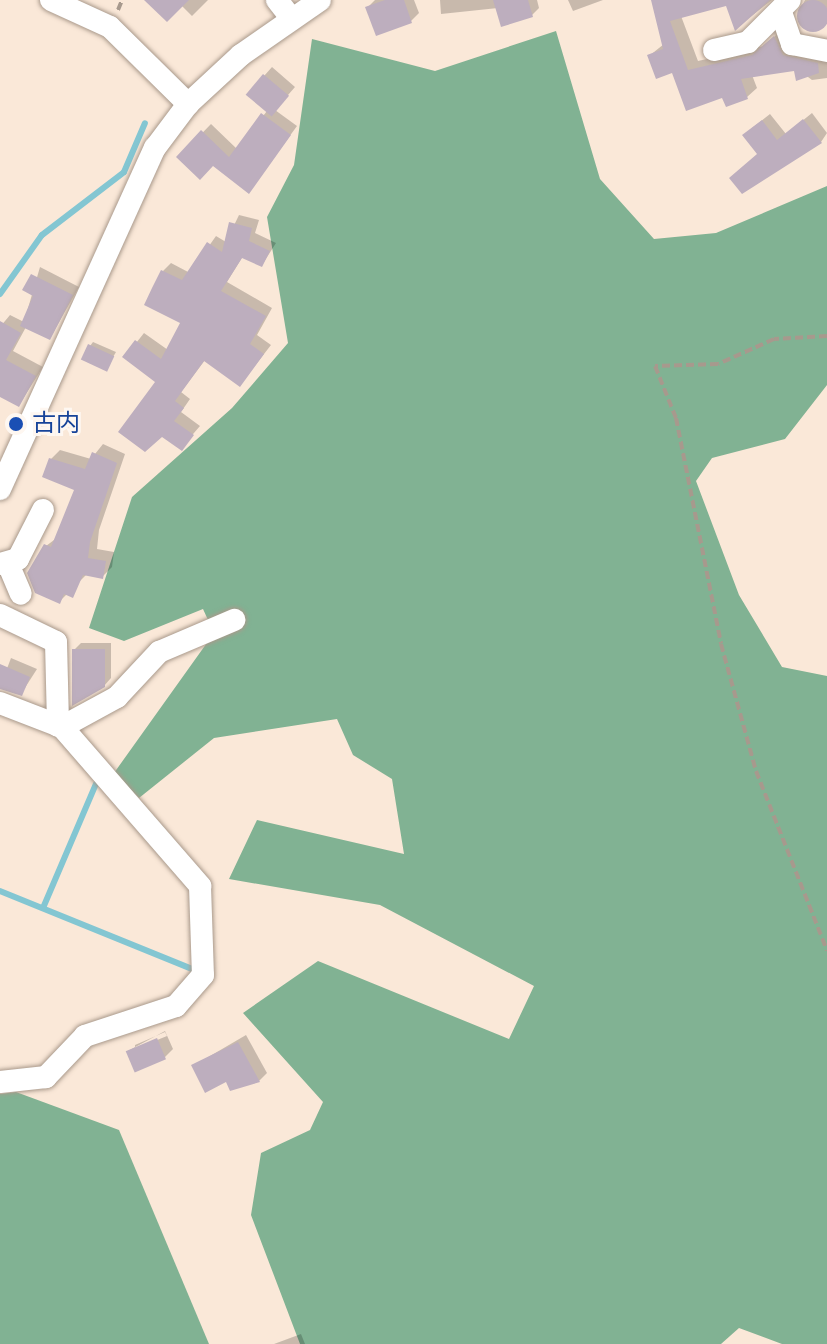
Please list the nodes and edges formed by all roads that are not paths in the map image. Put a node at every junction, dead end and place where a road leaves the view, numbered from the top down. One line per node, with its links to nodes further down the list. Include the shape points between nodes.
1 (51, 0): 8 (street, via 110,27)
2 (277, 0): 5 (street)
3 (320, 0): 5 (street)
4 (786, 8): 6 (street, via 748,42); 7 (street, via 792,44)
5 (292, 19): 8 (street)
6 (714, 50)
7 (827, 51)
8 (188, 104): 9 (street, via 155,148)
9 (0, 489)
10 (43, 510): 11 (street, via 34,539)
11 (4, 565): 12 (street)
12 (21, 594)
13 (0, 615): 16 (street, via 56,642)
14 (234, 620): 16 (street, via 159,652 117,697)
15 (0, 703): 16 (street)
16 (60, 726): 17 (street, via 200,886 203,975 176,1006 85,1036 46,1077)
17 (0, 1082)

